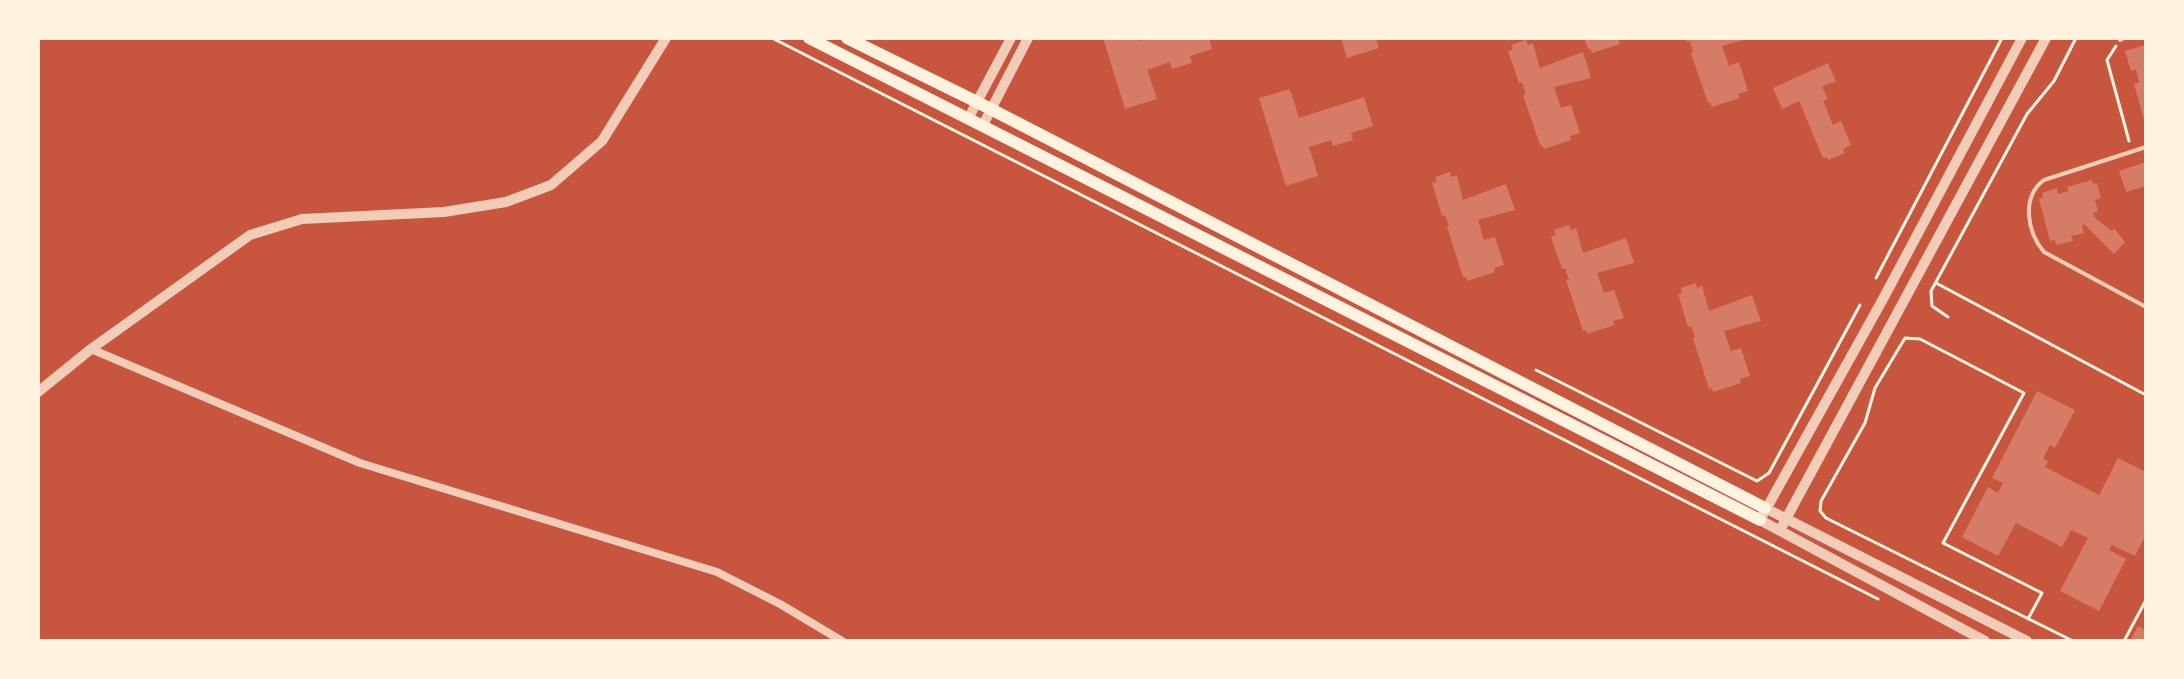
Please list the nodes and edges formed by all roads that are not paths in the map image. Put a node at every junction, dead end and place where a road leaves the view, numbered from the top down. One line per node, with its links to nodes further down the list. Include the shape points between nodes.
1 (666, 38): 14 (street, via 602,141 551,185 506,202 444,212 302,219 250,235)
2 (809, 38): 10 (main road)
3 (847, 38): 8 (main road)
4 (1011, 38): 8 (street)
5 (1028, 38): 9 (street)
6 (2022, 38): 16 (street)
7 (2046, 38): 17 (street)
8 (977, 102): 9 (main road); 10 (street)
9 (991, 109): 11 (street); 16 (main road)
10 (969, 117): 11 (main road)
11 (983, 125): 16 (main road)
12 (2146, 147): 13 (lane, via 2044,180 2034,187 2029,203 2035,241 2044,252)
13 (2146, 307)
14 (91, 349): 15 (street); 19 (street, via 360,463 717,572)
15 (38, 392)
16 (1762, 514): 17 (street); 18 (street)
17 (1786, 519): 18 (street); 21 (street)
18 (1780, 530): 20 (street)
19 (842, 641)
20 (1985, 641)
21 (2027, 641)

